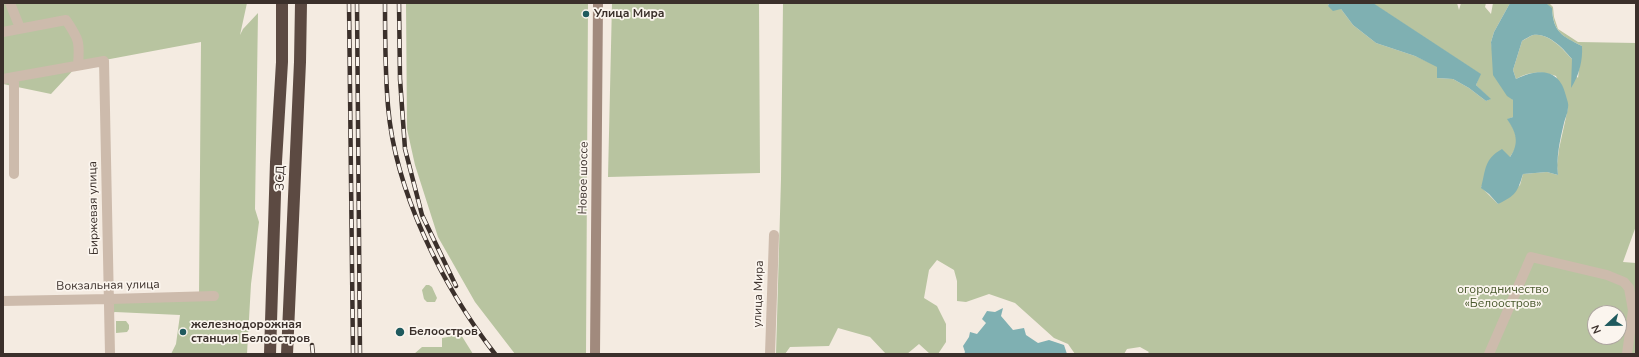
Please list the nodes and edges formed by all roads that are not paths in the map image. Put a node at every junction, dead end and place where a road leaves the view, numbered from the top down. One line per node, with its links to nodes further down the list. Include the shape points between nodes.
1 (10, 3): 5 (street)
2 (282, 3): 17 (highway, ЗСД, via 282,62)
3 (301, 3): 18 (highway, ЗСД)
4 (598, 3): 19 (main road, Новое шоссе)
5 (20, 28): 6 (street); 7 (street, via 66,20 80,46)
6 (3, 32)
7 (78, 65): 8 (street); 13 (street, Биржевая улица, via 104,61)
8 (14, 77): 9 (street); 10 (street)
9 (3, 79)
10 (14, 174)
11 (774, 235): 20 (street, улица Мира)
12 (214, 296): 13 (street, Вокзальная улица)
13 (110, 300): 14 (street, Вокзальная улица); 16 (street, Биржевая улица)
14 (3, 301)
15 (1634, 310): 21 (street, via 1629,288 1624,282 1607,275 1531,257); 22 (street)
16 (110, 354)
17 (270, 354)
18 (287, 354)
19 (595, 354)
20 (770, 354)
21 (1490, 354)
22 (1627, 354)

